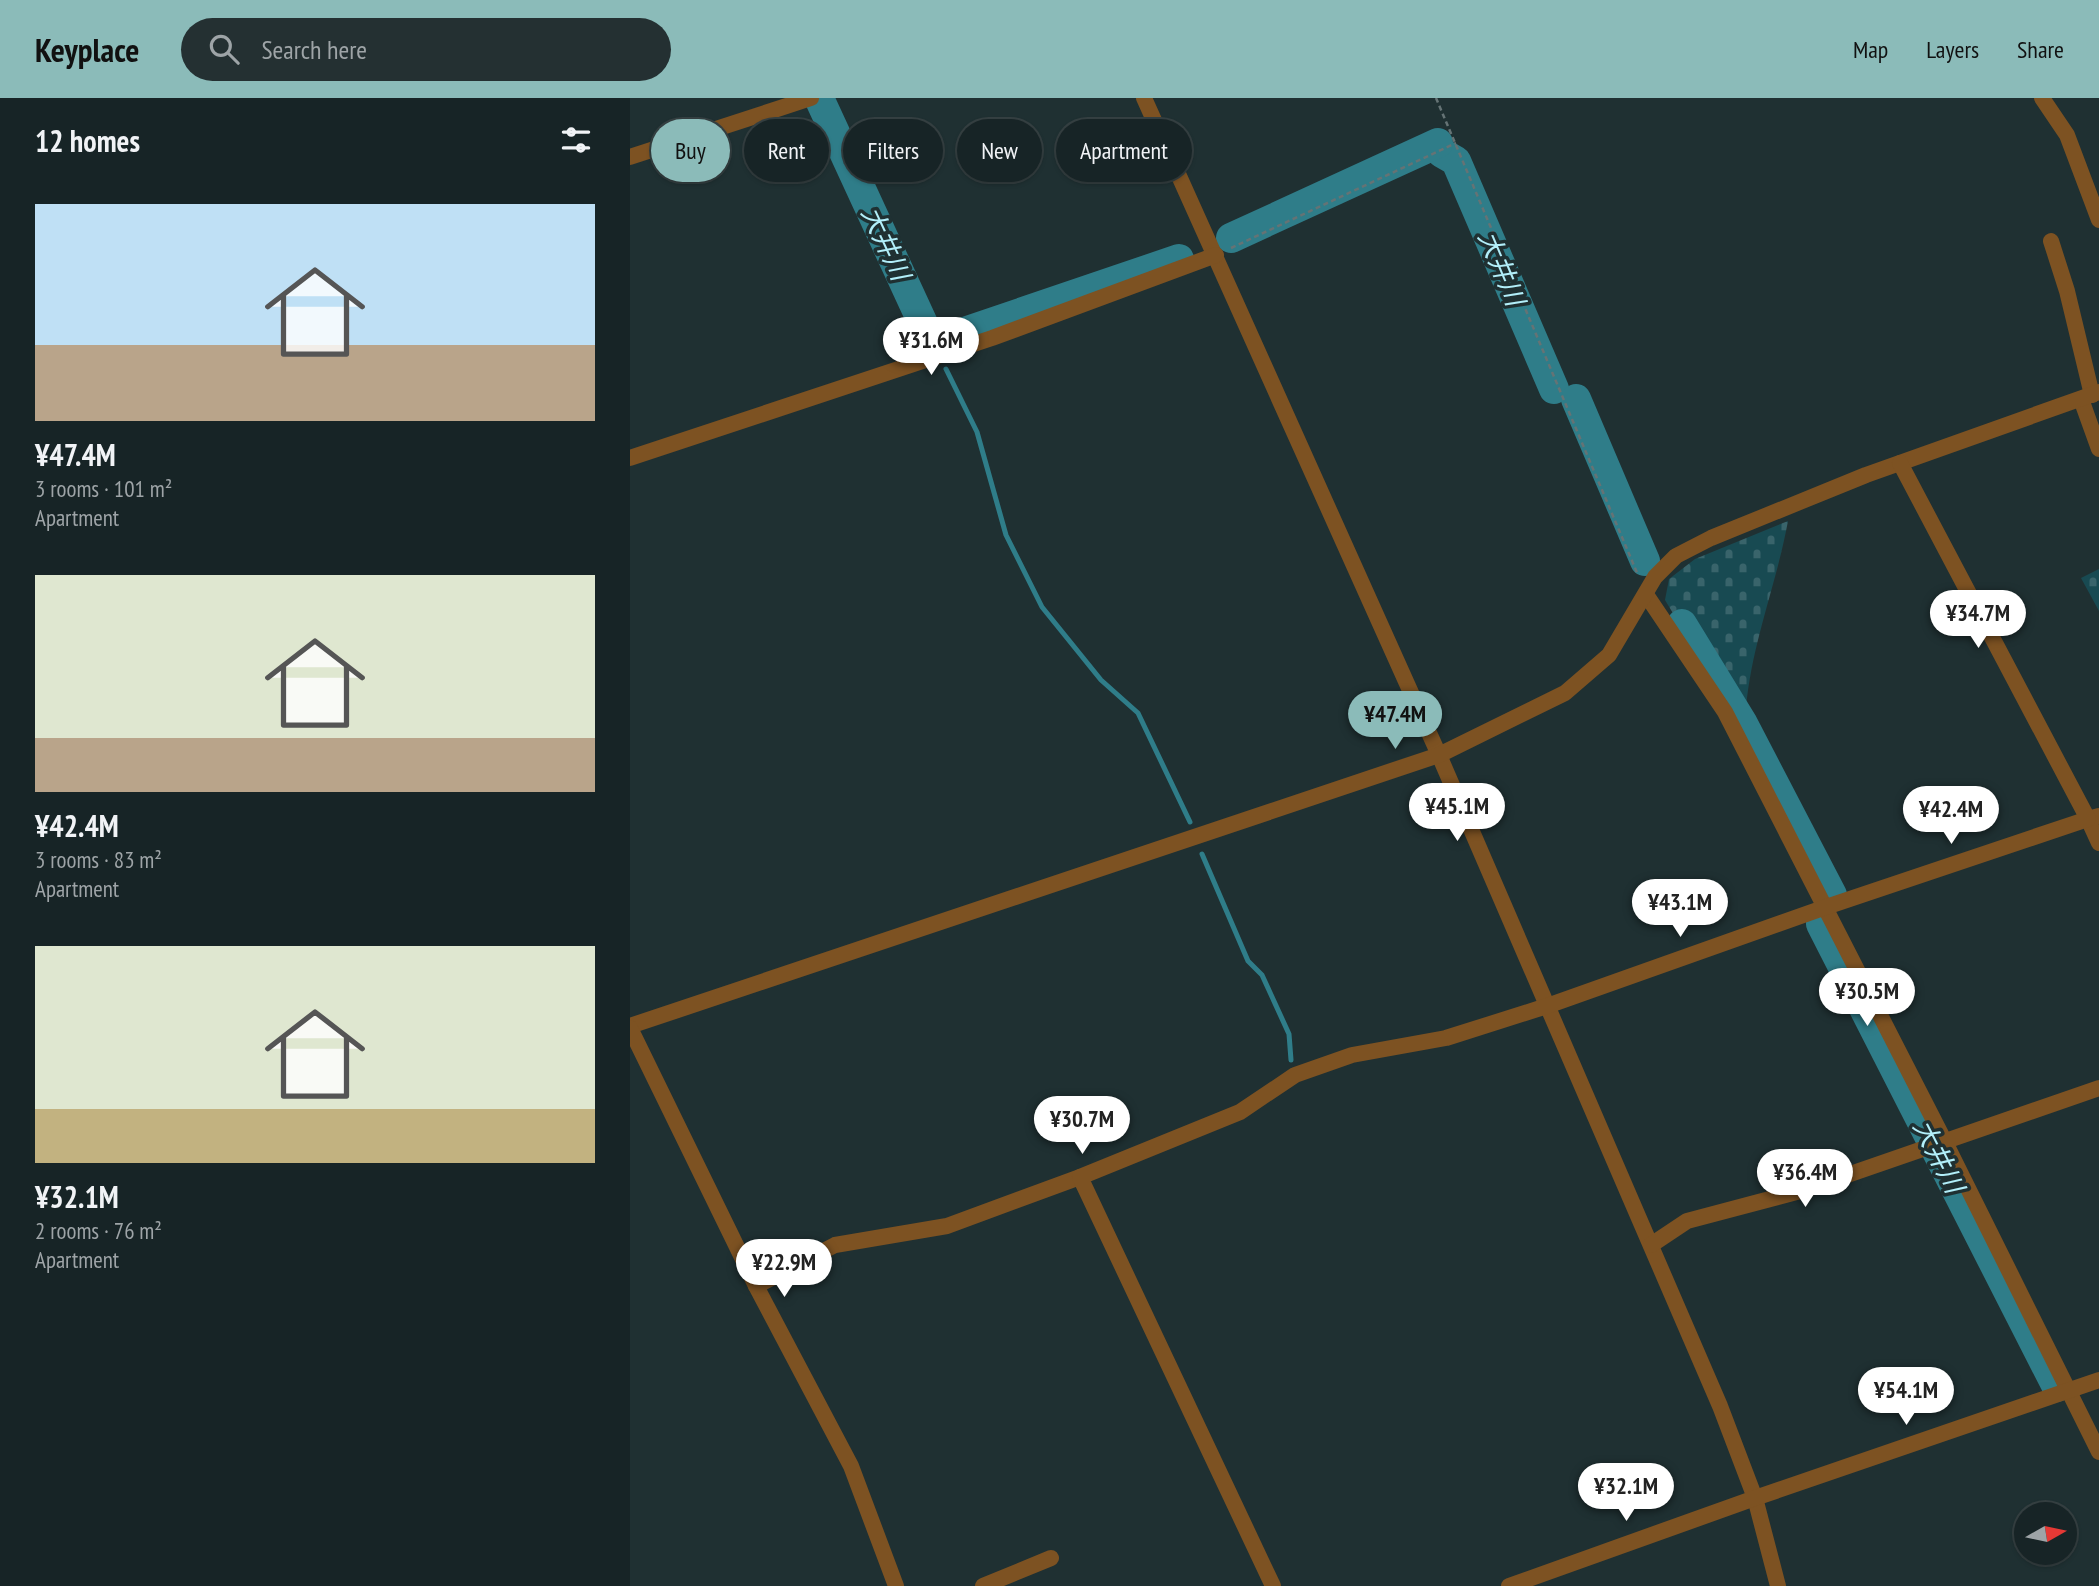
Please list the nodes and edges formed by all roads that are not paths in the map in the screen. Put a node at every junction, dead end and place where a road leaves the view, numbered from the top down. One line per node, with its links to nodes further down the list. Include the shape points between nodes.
1 (811, 98): 4 (street)
2 (1144, 98): 8 (street)
3 (2042, 98): 5 (street, via 2067,135)
4 (630, 157)
5 (2093, 188): 6 (street)
6 (2099, 220)
7 (2051, 241): 9 (street)
8 (1216, 255): 11 (street, via 992,338); 14 (street)
9 (2091, 395): 10 (street); 12 (street)
10 (2099, 449)
11 (630, 458)
12 (1900, 463): 13 (street, via 1699,544 1669,563 1655,577); 15 (street)
13 (1647, 596): 14 (street, via 1609,655 1565,693); 17 (street, via 1725,712)
14 (1439, 755): 18 (street); 19 (street)
15 (2093, 817): 16 (street); 17 (street)
16 (2099, 843)
17 (1826, 906): 18 (street); 21 (street)
18 (1547, 1006): 22 (street, via 1446,1038 1352,1055 1295,1075 1240,1112); 23 (street)
19 (630, 1027): 24 (street)
20 (2099, 1088): 21 (street)
21 (1945, 1142): 23 (street, via 1804,1190 1687,1221); 26 (street)
22 (1080, 1177): 24 (street, via 947,1226 835,1245); 32 (street)
23 (1651, 1245): 28 (street)
24 (757, 1286): 30 (street, via 851,1466)
25 (2099, 1380): 26 (street)
26 (2069, 1390): 27 (street); 28 (street)
27 (2099, 1452)
28 (1755, 1498): 33 (street); 34 (street)
29 (1051, 1558): 31 (street)
30 (896, 1586)
31 (983, 1586)
32 (1273, 1586)
33 (1509, 1586)
34 (1778, 1586)

